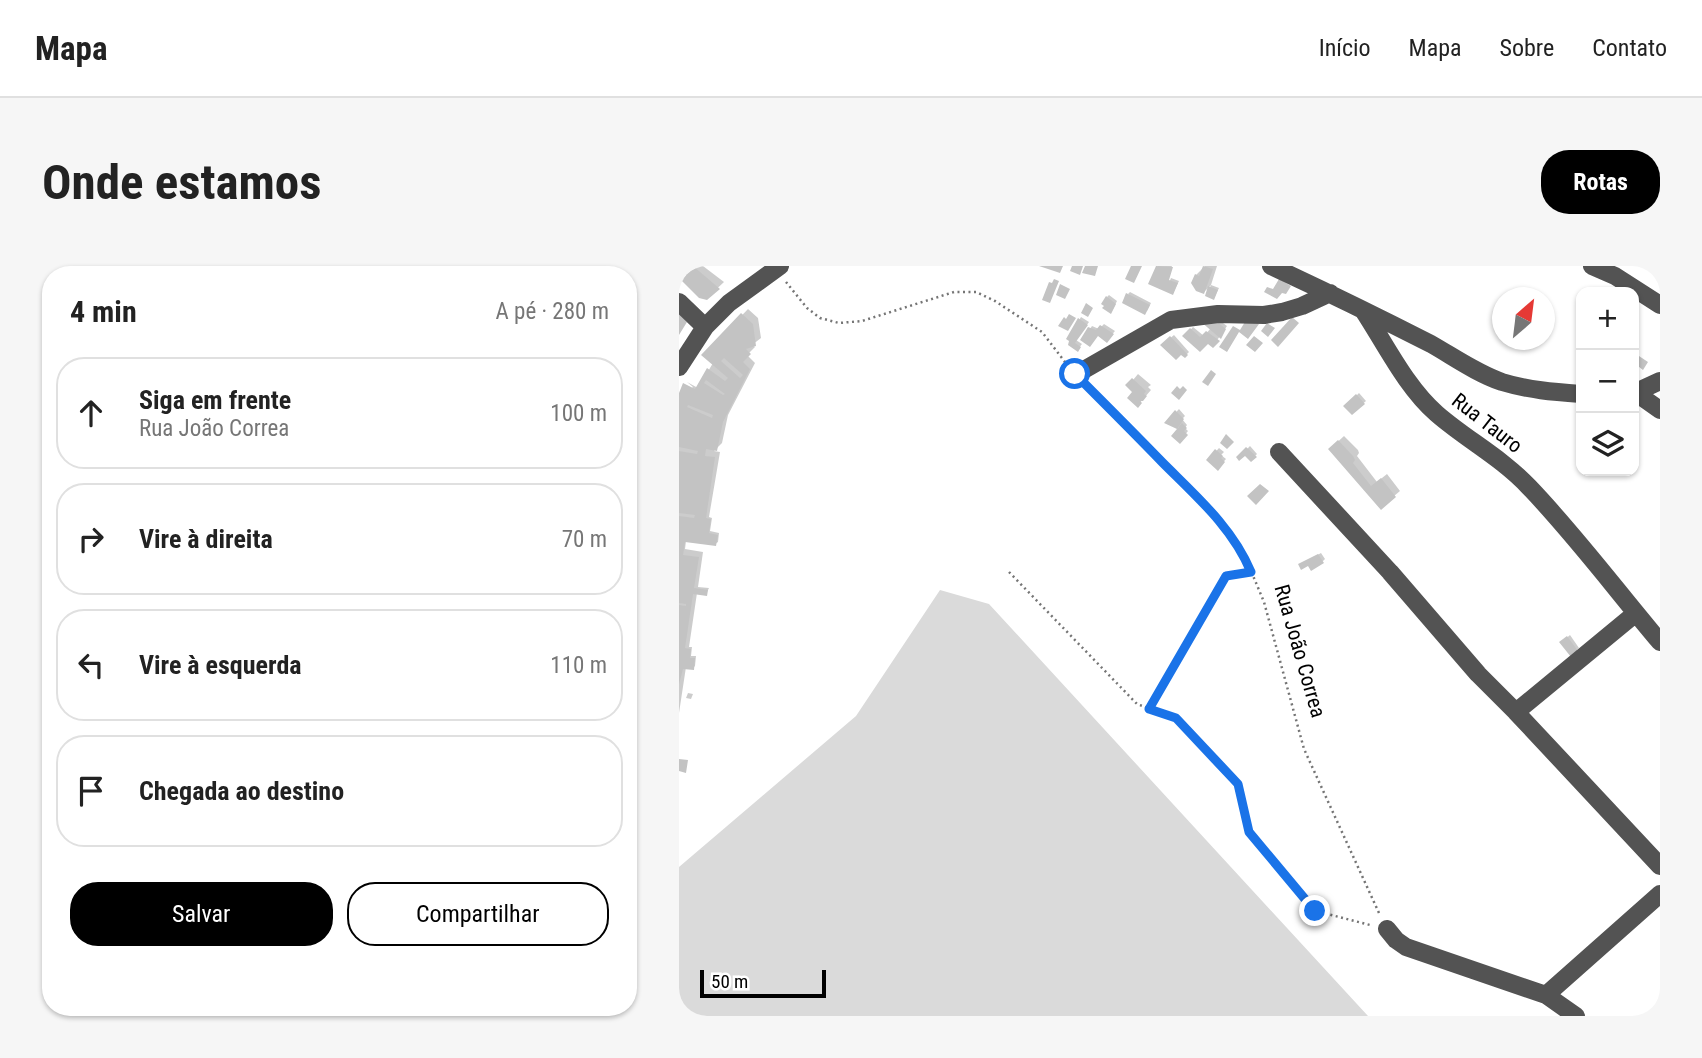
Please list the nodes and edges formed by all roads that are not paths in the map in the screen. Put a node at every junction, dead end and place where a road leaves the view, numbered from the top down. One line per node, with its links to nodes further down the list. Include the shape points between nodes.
1 (1272, 266): 4 (street, Rua Tauro)
2 (1592, 266): 6 (street)
3 (777, 268): 8 (street)
4 (1330, 293): 7 (street, Rua Tauro); 10 (street, via 1273,314 1171,320)
5 (679, 302): 8 (street)
6 (1660, 304)
7 (1363, 310): 13 (street, via 1499,381); 17 (street, Rua Tauro, via 1419,396 1529,487)
8 (705, 327): 9 (street)
9 (679, 367)
10 (1075, 374)
11 (1660, 380): 12 (street)
12 (1639, 391)
13 (1576, 394)
14 (1639, 396): 15 (street)
15 (1660, 410)
16 (1279, 452): 19 (street)
17 (1636, 613): 18 (street, Rua Tauro); 19 (street)
18 (1660, 642)
19 (1515, 712): 20 (street)
20 (1660, 866)
21 (1660, 894): 23 (street)
22 (1387, 929): 23 (street, via 1406,947)
23 (1546, 995): 24 (street)
24 (1576, 1016)

